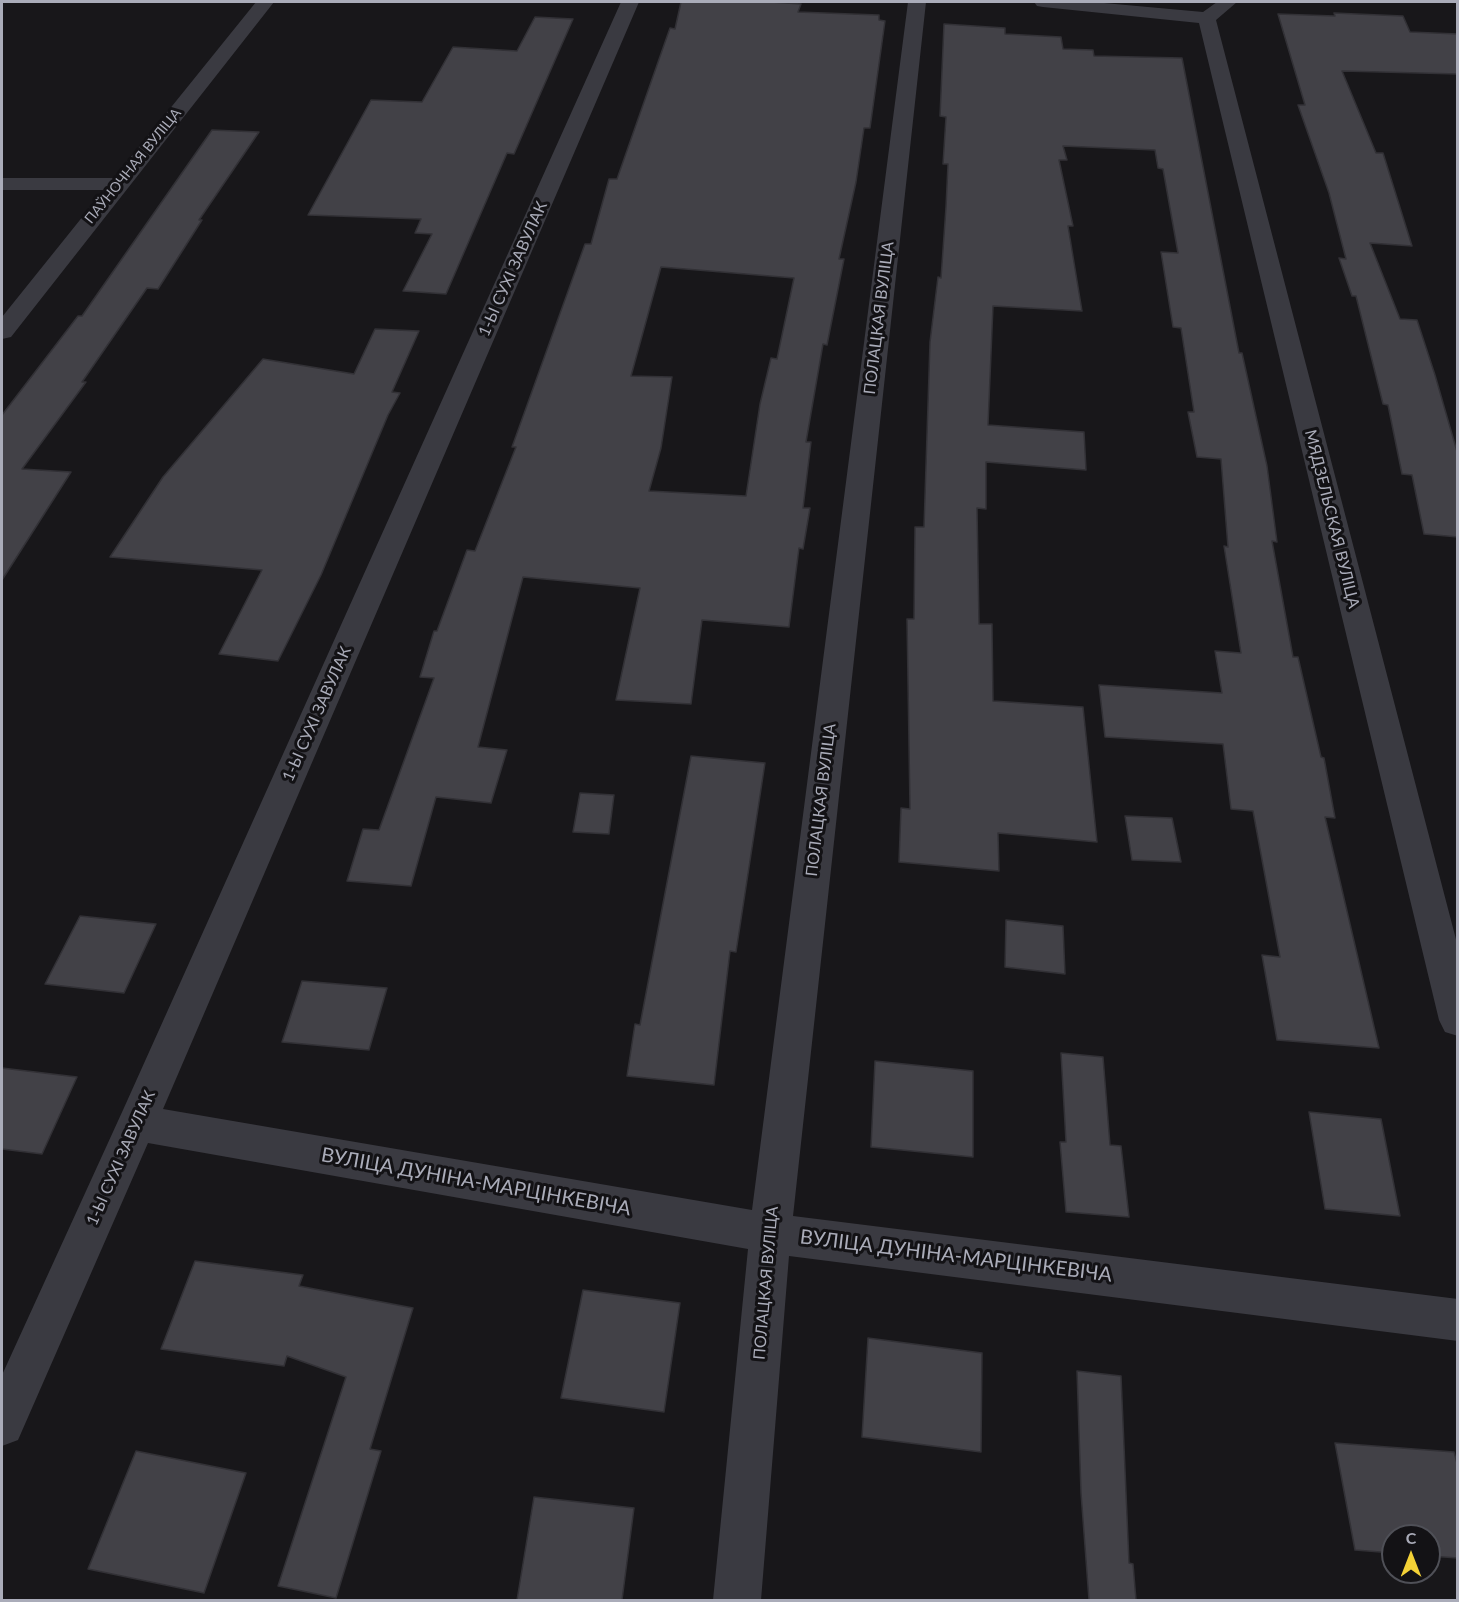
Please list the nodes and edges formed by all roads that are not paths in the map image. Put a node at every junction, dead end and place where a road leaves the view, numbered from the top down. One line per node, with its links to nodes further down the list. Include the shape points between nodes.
1 (266, 2): 9 (street, ПАЎНОЧНАЯ ВУЛІЦА)
2 (630, 2): 12 (street, 1-Ы СУХІ ЗАВУЛАК)
3 (917, 2): 13 (street, ПОЛАЦКАЯ ВУЛІЦА)
4 (1043, 2): 7 (street)
5 (1145, 2): 7 (street)
6 (1218, 10): 7 (street); 11 (street, МЯДЗЕЛЬСКАЯ ВУЛІЦА)
7 (1172, 14)
8 (2, 184): 9 (street)
9 (117, 184): 10 (street, ПАЎНОЧНАЯ ВУЛІЦА)
10 (2, 332)
11 (1458, 1020)
12 (137, 1123): 13 (street, ВУЛІЦА ДУНІНА-МАРЦІНКЕВІЧА); 15 (street, 1-Ы СУХІ ЗАВУЛАК)
13 (770, 1233): 14 (street, ВУЛІЦА ДУНІНА-МАРЦІНКЕВІЧА); 16 (street, ПОЛАЦКАЯ ВУЛІЦА)
14 (1458, 1320)
15 (2, 1424)
16 (737, 1600)

